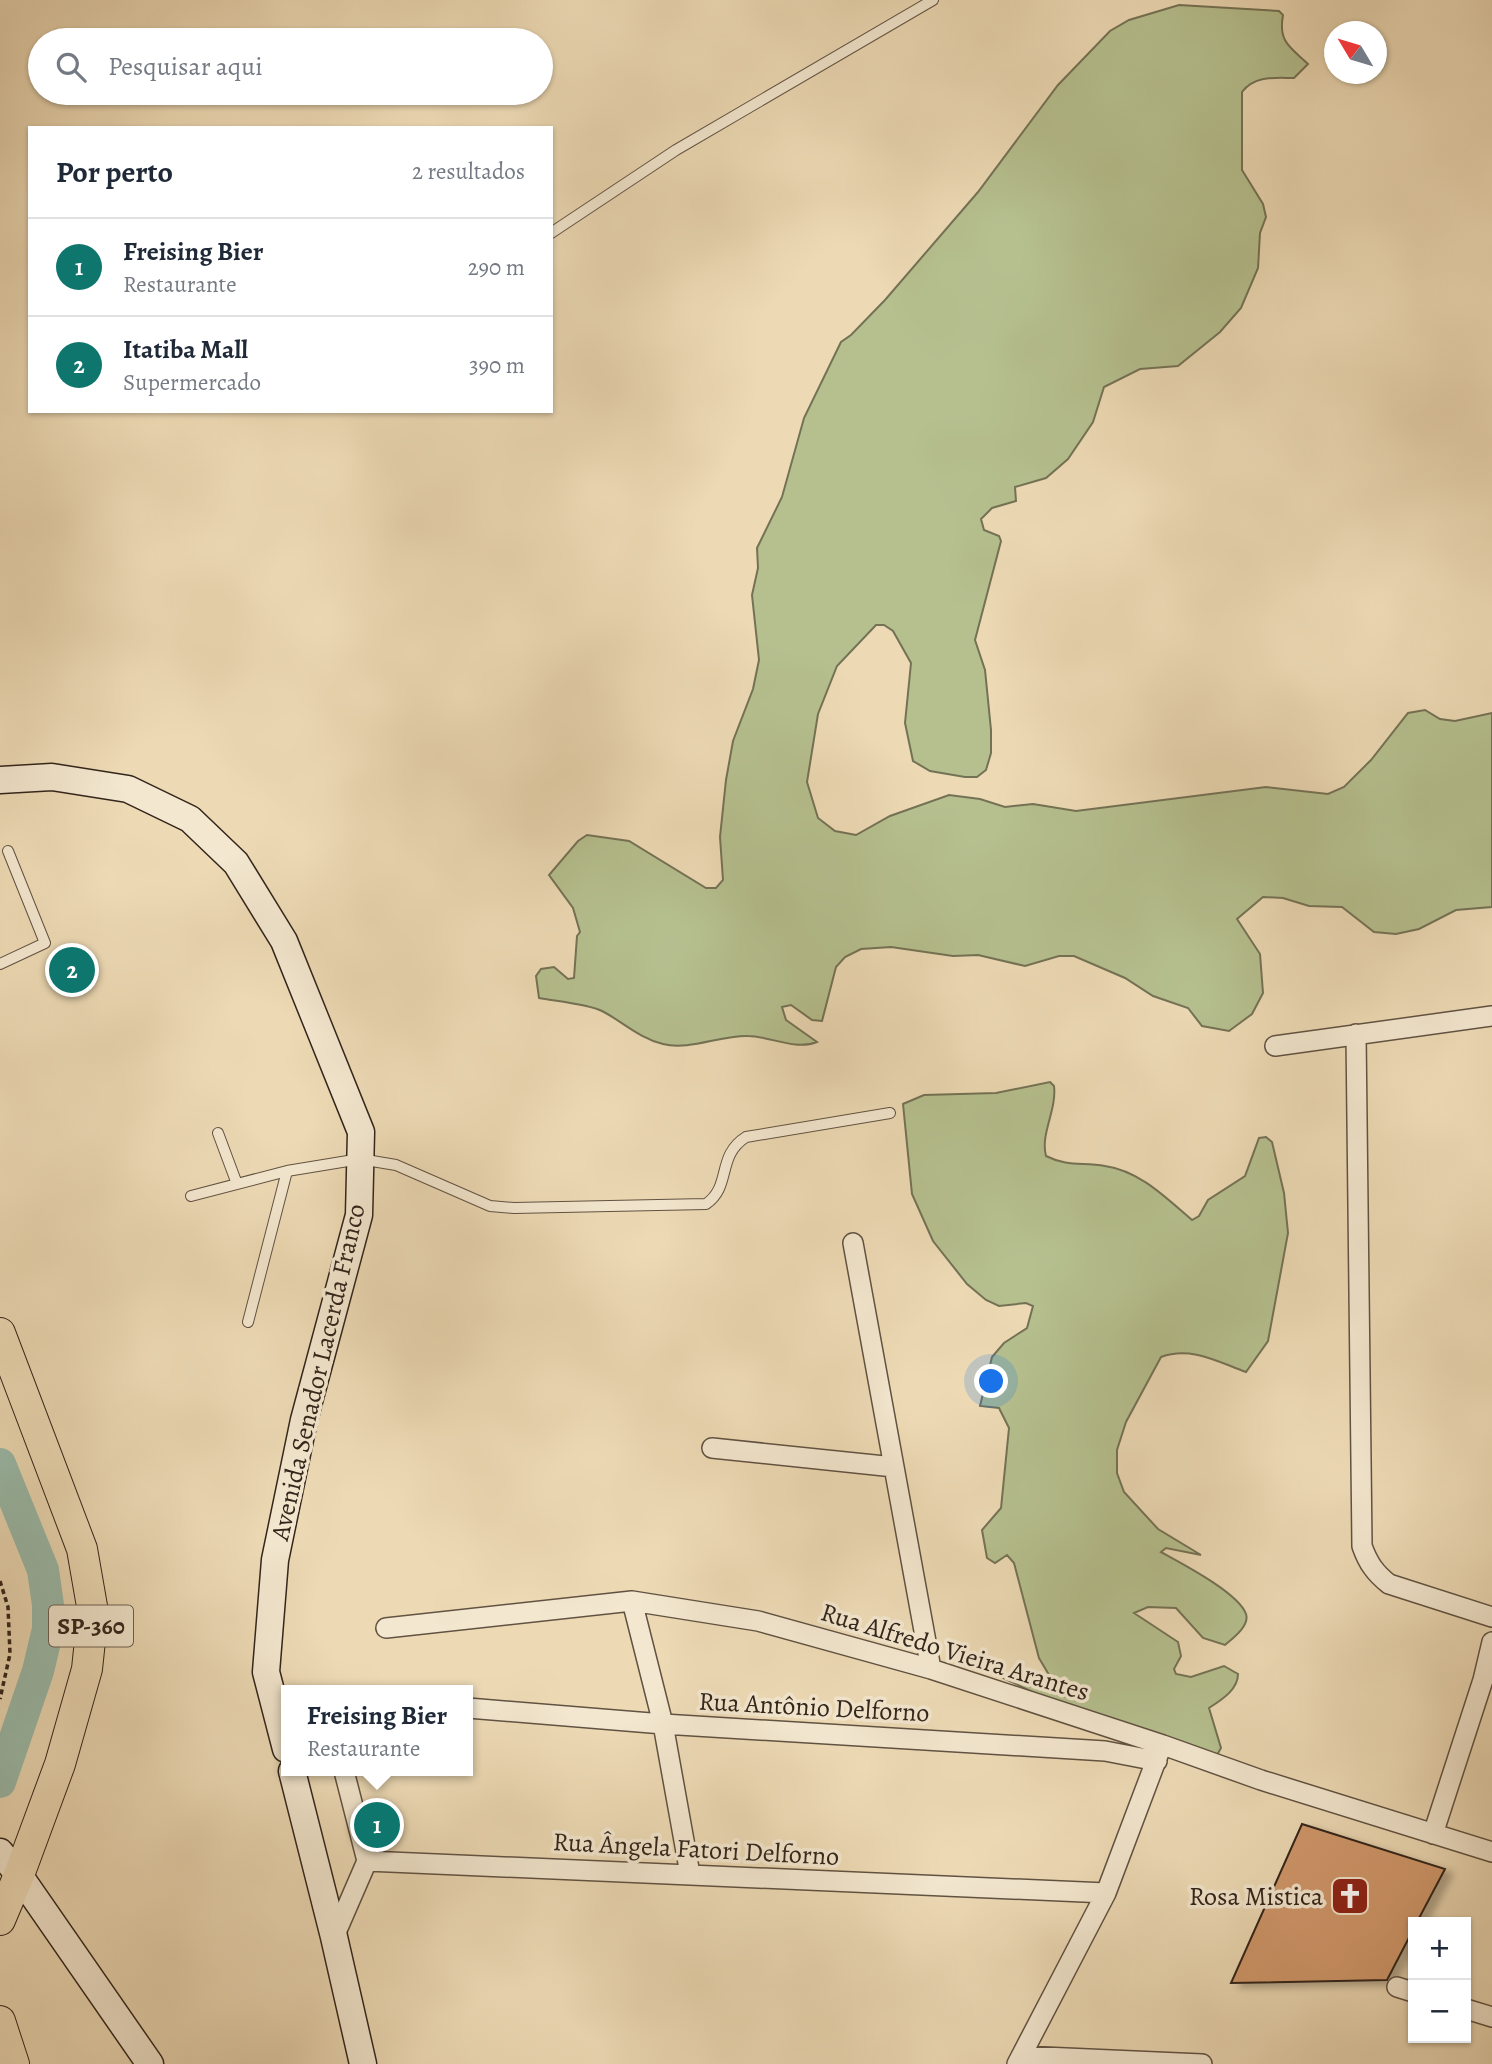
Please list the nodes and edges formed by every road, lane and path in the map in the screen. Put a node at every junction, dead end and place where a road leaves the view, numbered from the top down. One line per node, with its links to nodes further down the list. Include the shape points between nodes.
1 (933, 0): 2 (lane, via 676,149)
2 (553, 232)
3 (0, 780): 11 (main road, Avenida Senador Lacerda Franco, via 52,777 128,789 190,819 236,863 284,941 361,1132)
4 (8, 852): 5 (lane, via 45,943)
5 (0, 964)
6 (1492, 1016): 7 (street)
7 (1356, 1034): 8 (street); 22 (street, via 1362,1546 1372,1568 1389,1584)
8 (1275, 1046)
9 (890, 1113): 11 (lane, via 746,1137 735,1144 720,1187 706,1204 490,1206 396,1165)
10 (218, 1133): 13 (lane)
11 (360, 1159): 12 (lane); 30 (main road, Avenida Senador Lacerda Franco, via 359,1215 304,1420 275,1560 266,1672)
12 (287, 1171): 13 (lane); 16 (lane)
13 (237, 1184): 14 (lane)
14 (191, 1196)
15 (853, 1243): 19 (street)
16 (248, 1322)
17 (0, 1333): 37 (main road, SP-360, via 82,1549 93,1612 87,1669 60,1764)
18 (712, 1448): 19 (street)
19 (894, 1467): 25 (street)
20 (0, 1581): 27 (path, via 8,1607 10,1654)
21 (632, 1601): 23 (street, Rua Alfredo Vieira Arantes); 25 (street, Rua Alfredo Vieira Arantes, via 758,1621); 29 (street)
22 (1492, 1617)
23 (386, 1628)
24 (1492, 1643): 26 (street)
25 (931, 1669): 31 (street, Rua Alfredo Vieira Arantes)
26 (1487, 1682): 34 (street)
27 (0, 1699)
28 (473, 1708): 29 (street, Rua Antônio Delforno)
29 (663, 1724): 31 (street, Rua Antônio Delforno); 38 (street)
30 (281, 1730)
31 (1160, 1753): 34 (street, Rua Alfredo Vieira Arantes); 39 (street)
32 (293, 1776): 41 (main road)
33 (345, 1776): 36 (street)
34 (1433, 1835): 35 (street, Rua Alfredo Vieira Arantes)
35 (1492, 1852)
36 (367, 1861): 38 (street, Rua Ângela Fatori Delforno); 41 (street)
37 (8, 1862): 40 (main road, SP-360); 47 (main road)
38 (690, 1874): 39 (street, Rua Ângela Fatori Delforno)
39 (1106, 1894): 45 (street)
40 (0, 1920)
41 (334, 1937): 48 (main road)
42 (1471, 2011): 43 (street)
43 (1492, 2017)
44 (0, 2021): 46 (main road)
45 (1019, 2060): 49 (street)
46 (14, 2064)
47 (150, 2064)
48 (363, 2064)
49 (1202, 2064)

